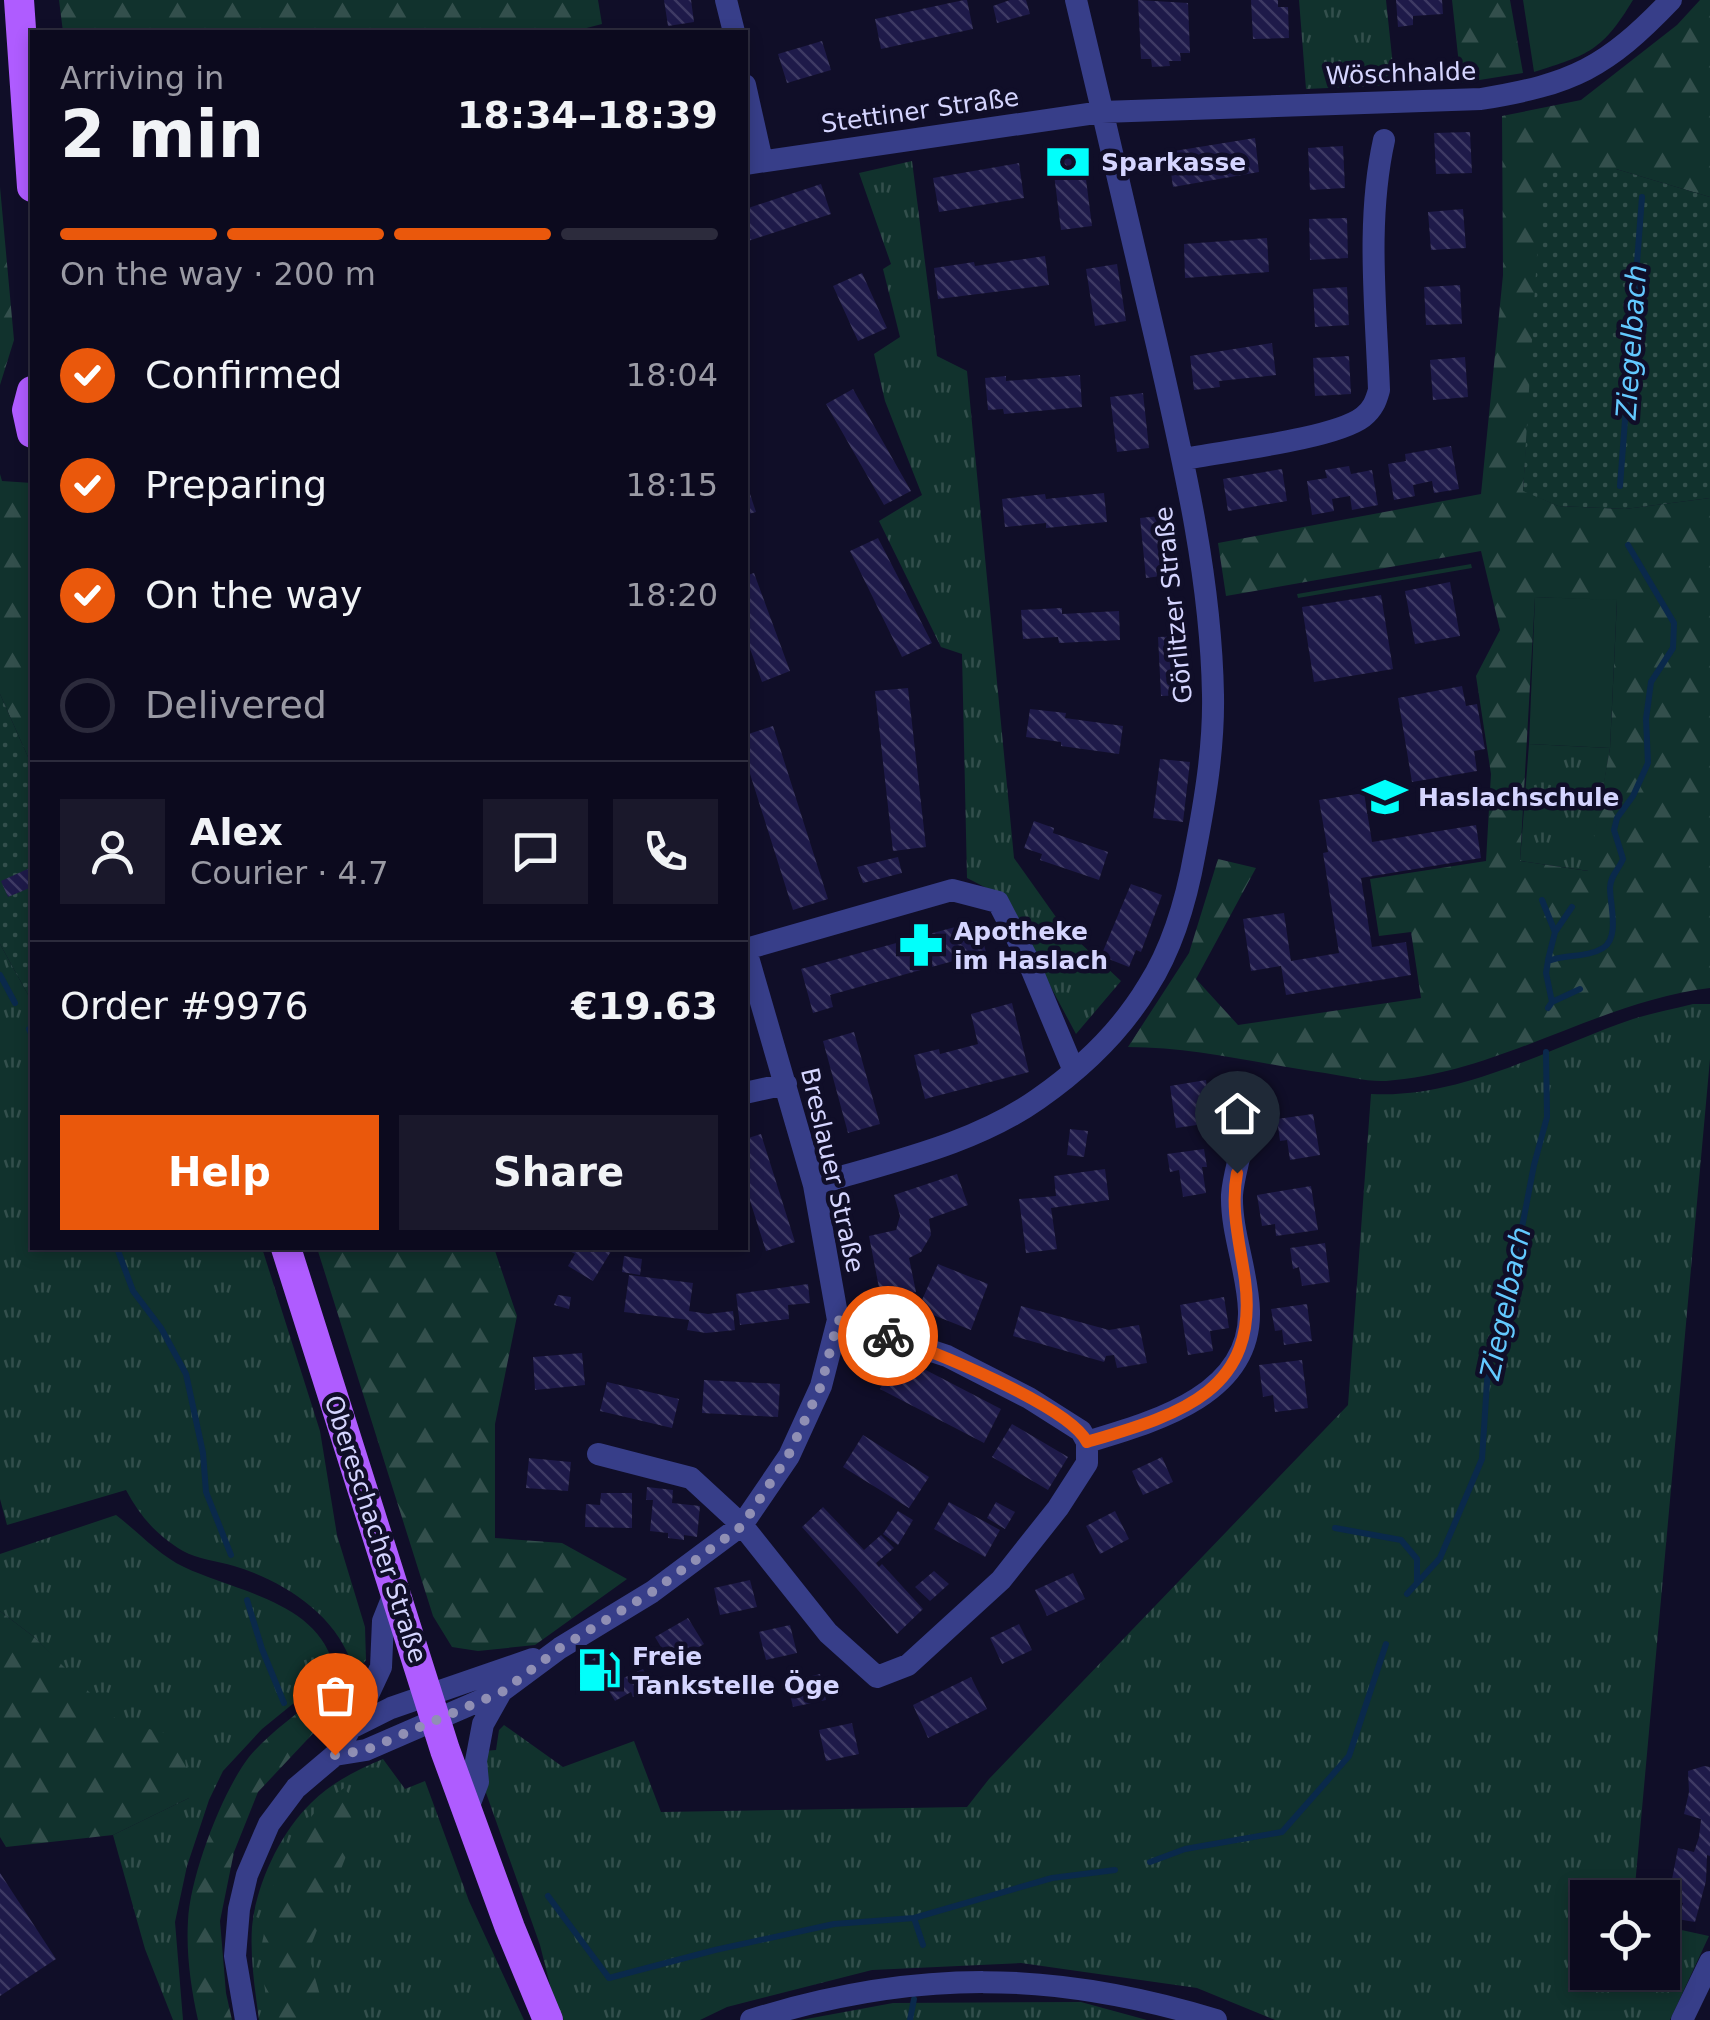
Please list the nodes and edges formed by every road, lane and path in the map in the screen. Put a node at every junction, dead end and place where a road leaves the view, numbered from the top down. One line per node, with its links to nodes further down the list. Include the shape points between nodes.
1 (19, 0): 9 (main road)
2 (726, 0): 5 (street)
3 (1076, 0): 6 (street, Görlitzer Straße)
4 (1671, 0): 6 (street, Wöschhalde, via 1615,52 1535,90 1481,99)
5 (734, 30)
6 (1102, 112): 10 (street, Stettiner Straße); 13 (street, Görlitzer Straße)
7 (748, 113): 10 (street)
8 (1384, 140): 13 (street, via 1376,173 1374,406 1330,432)
9 (30, 158)
10 (753, 162)
11 (30, 399): 12 (main road)
12 (30, 424)
13 (1184, 459): 16 (street, Görlitzer Straße, via 1213,692 1202,816 1185,900 1151,982)
14 (748, 947): 16 (street, Breslauer Straße, via 952,890 998,902)
15 (748, 958): 17 (street, Breslauer Straße)
16 (1074, 1072): 20 (street, Görlitzer Straße, via 982,1129)
17 (786, 1084): 18 (street); 20 (street, Breslauer Straße)
18 (748, 1092)
19 (1241, 1149): 23 (street, via 1232,1196 1249,1314 1242,1350 1226,1376 1198,1400)
20 (814, 1185): 22 (street, Breslauer Straße)
21 (287, 1250): 26 (main road, Obereschacher Straße)
22 (838, 1320): 23 (street, via 947,1356 1082,1431); 25 (street, Breslauer Straße, via 821,1386 797,1438)
23 (1087, 1442): 25 (street, via 1087,1463 1001,1580 908,1665 877,1678 828,1632)
24 (598, 1454): 25 (street, via 690,1478)
25 (742, 1526): 27 (street, Breslauer Straße)
26 (395, 1590): 29 (main road, Obereschacher Straße); 30 (street, via 383,1621 381,1666)
27 (560, 1648): 28 (street, Breslauer Straße); 29 (street, Breslauer Straße)
28 (502, 1692): 29 (street, Breslauer Straße); 32 (street, via 483,1724 478,1782)
29 (433, 1710): 30 (street, via 391,1708); 31 (street, via 366,1750); 32 (main road, Obereschacher Straße)
30 (348, 1730): 31 (street)
31 (335, 1755): 34 (street, via 304,1780 269,1824 247,1874 235,1956)
32 (467, 1811): 35 (main road, Obereschacher Straße)
33 (1710, 1962): 38 (street)
34 (246, 2020)
35 (548, 2020)
36 (751, 2020): 37 (street, via 884,1988 977,1980 1066,1984)
37 (1216, 2020)
38 (1682, 2020)

